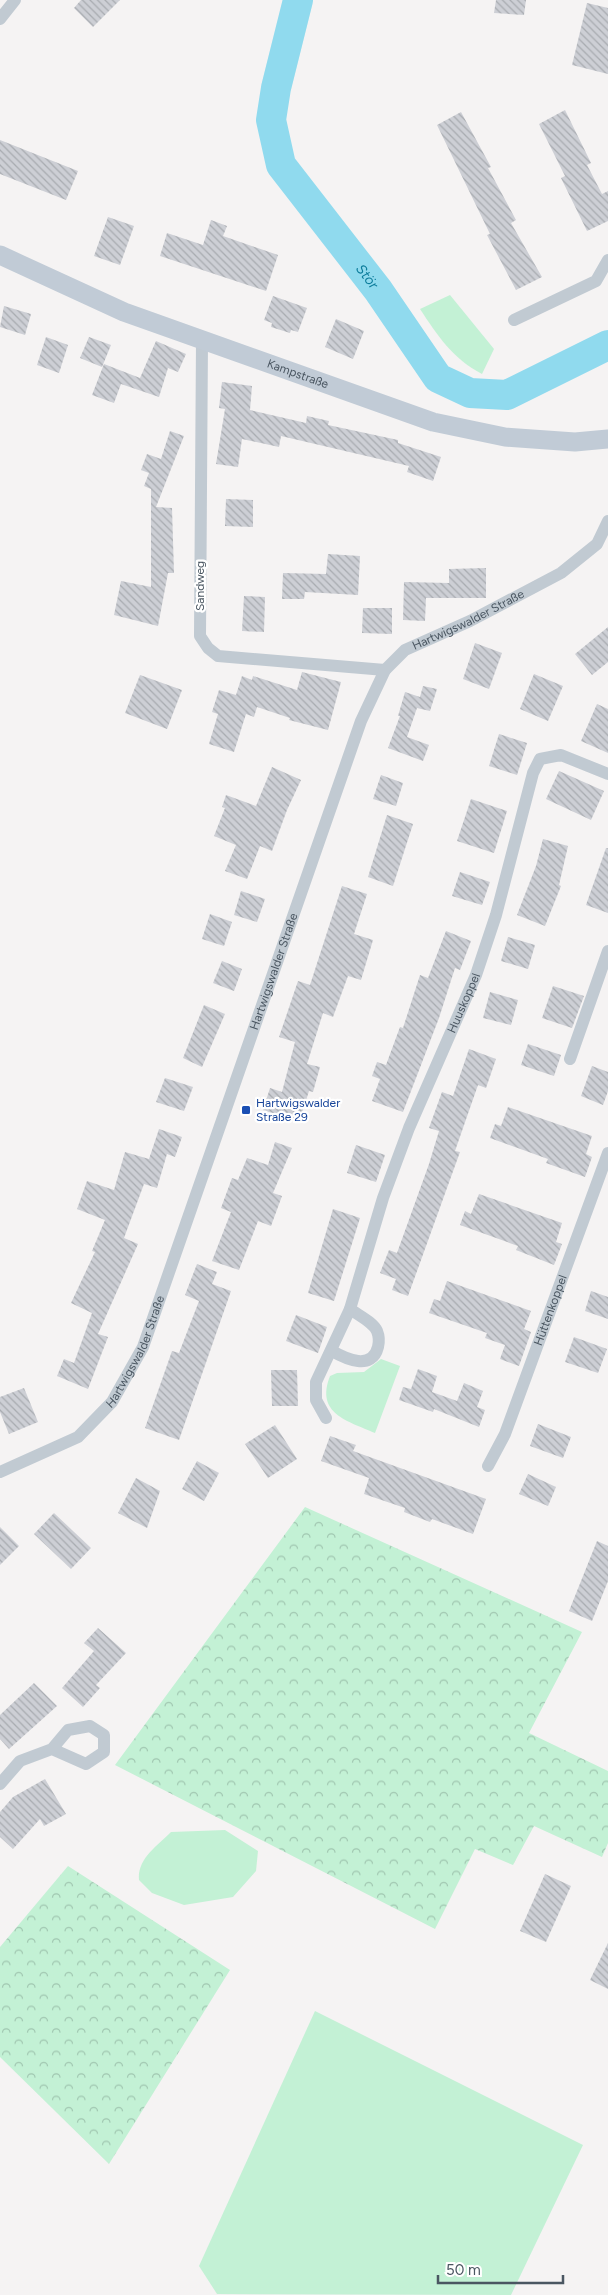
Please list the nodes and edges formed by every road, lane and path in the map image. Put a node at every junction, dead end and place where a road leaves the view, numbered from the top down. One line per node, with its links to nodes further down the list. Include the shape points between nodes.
1 (15, 0): 2 (street)
2 (0, 19)
3 (0, 255): 6 (street, Kampstraße, via 124,312)
4 (608, 260): 5 (street, via 596,281)
5 (514, 320)
6 (202, 341): 7 (street, Kampstraße, via 433,422 505,437 575,442); 10 (street, Sandweg, via 200,636 218,656)
7 (608, 439)
8 (608, 521): 9 (street, Hartwigswalder Straße)
9 (602, 546): 10 (street, Hartwigswalder Straße, via 561,573 470,621 405,650)
10 (385, 670): 19 (street, Hartwigswalder Straße, via 361,721 143,1347 112,1402 78,1437)
11 (608, 774): 15 (street, Huuskoppel, via 561,755 540,759 533,773 482,958 389,1181)
12 (608, 951): 13 (street)
13 (570, 1059)
14 (608, 1153): 18 (street, Hüttenkoppel, via 505,1434)
15 (350, 1309): 16 (street, Huuskoppel); 16 (street, via 377,1331 377,1352 370,1360 358,1362)
16 (332, 1351): 17 (street, Huuskoppel, via 316,1382 316,1400)
17 (326, 1418)
18 (488, 1466)
19 (0, 1472)
20 (52, 1749): 21 (street, via 20,1761)
21 (0, 1784)

